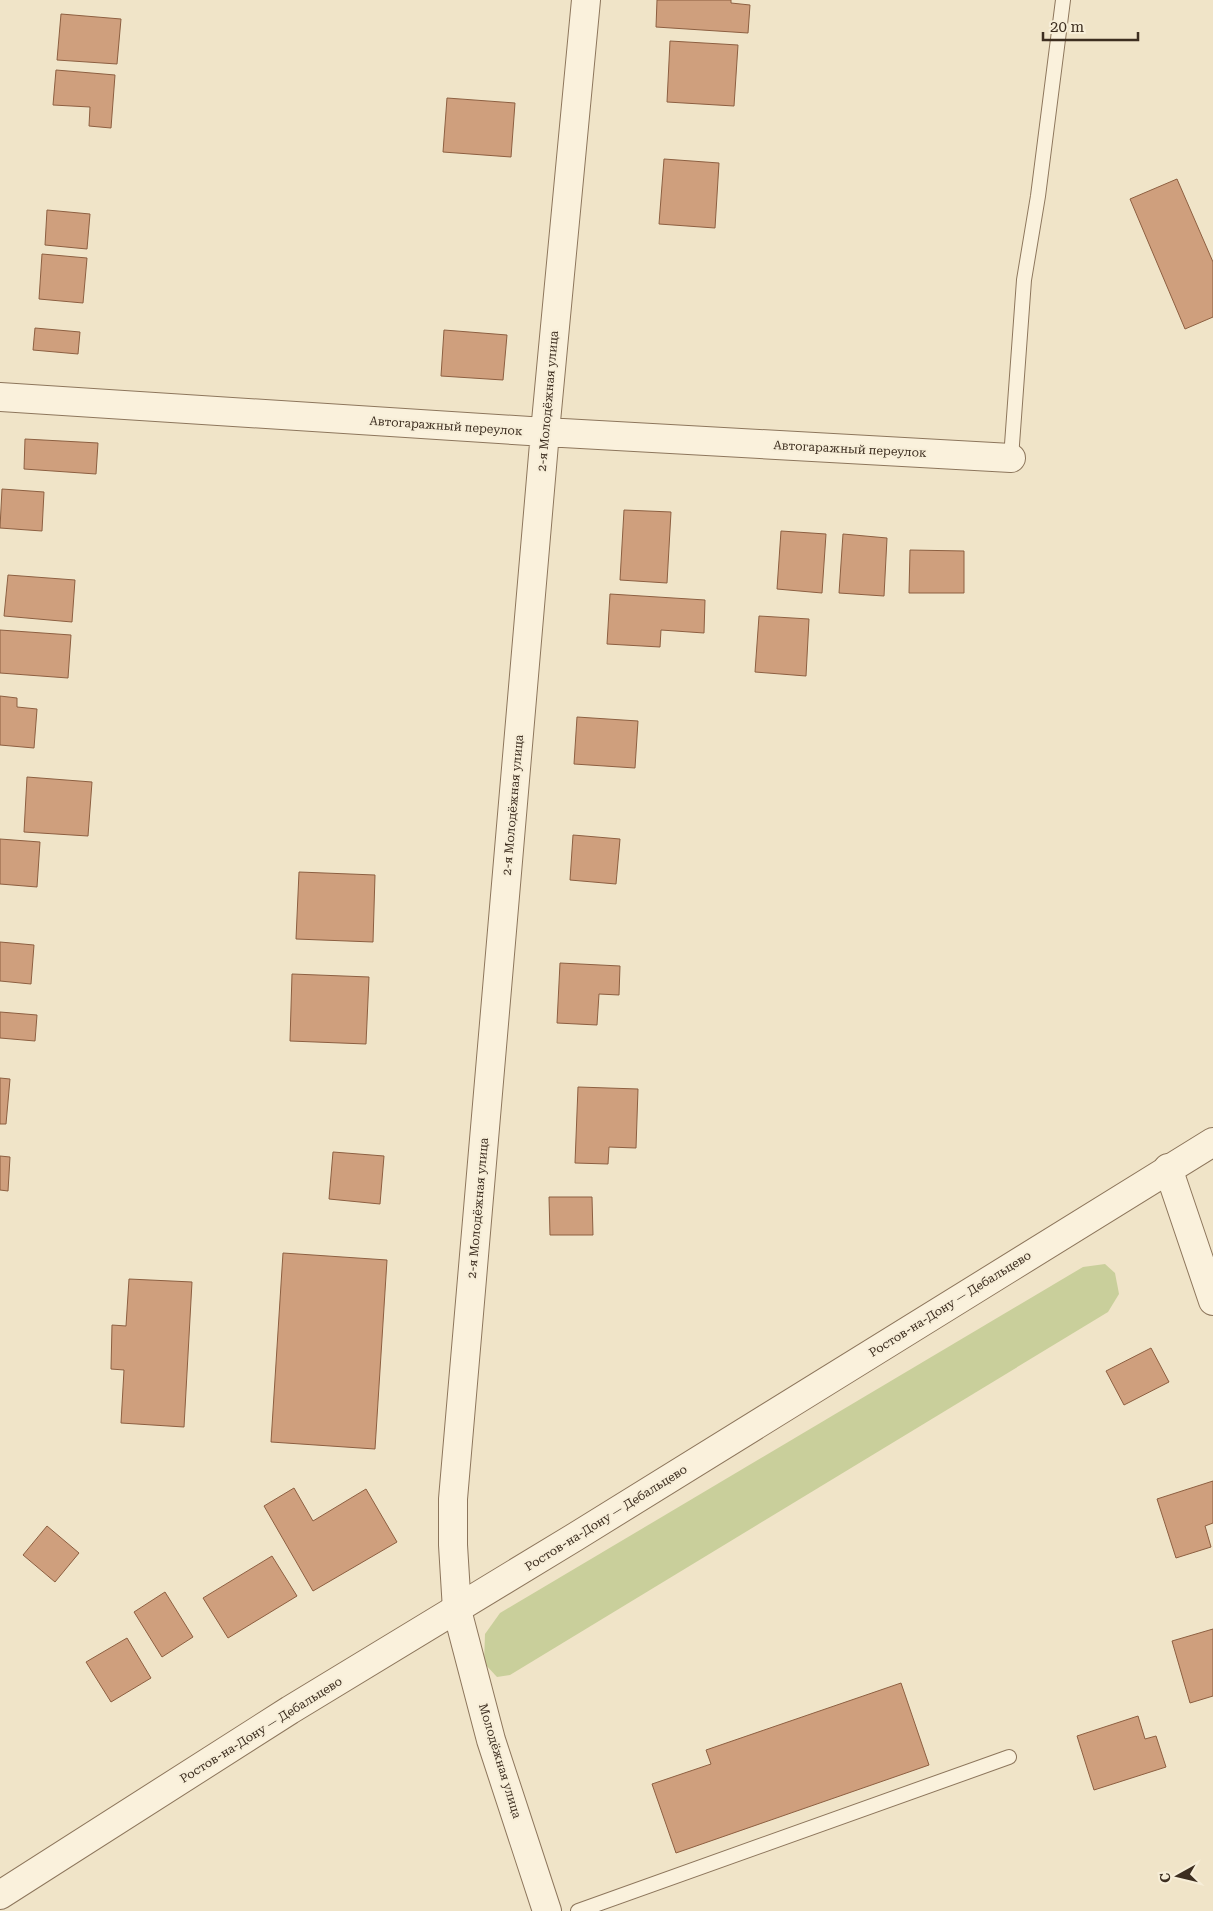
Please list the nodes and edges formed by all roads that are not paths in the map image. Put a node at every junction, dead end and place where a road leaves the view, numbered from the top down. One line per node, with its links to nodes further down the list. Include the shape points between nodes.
1 (586, 0): 4 (street, 2-я Молодёжная улица)
2 (1062, 0): 5 (lane, via 1038,196 1024,280)
3 (0, 396): 4 (street, Автогаражный переулок)
4 (545, 432): 5 (street, Автогаражный переулок); 9 (street, 2-я Молодёжная улица, via 453,1499)
5 (1012, 458)
6 (1213, 1142): 7 (street, Ростов-на-Дону — Дебальцево)
7 (1168, 1168): 8 (street); 9 (street, Ростов-на-Дону — Дебальцево)
8 (1213, 1301)
9 (457, 1610): 11 (street, Ростов-на-Дону — Дебальцево, via 290,1710); 12 (street, Молодёжная улица, via 492,1740)
10 (1009, 1757): 13 (lane)
11 (0, 1895)
12 (547, 1911)
13 (578, 1911)

